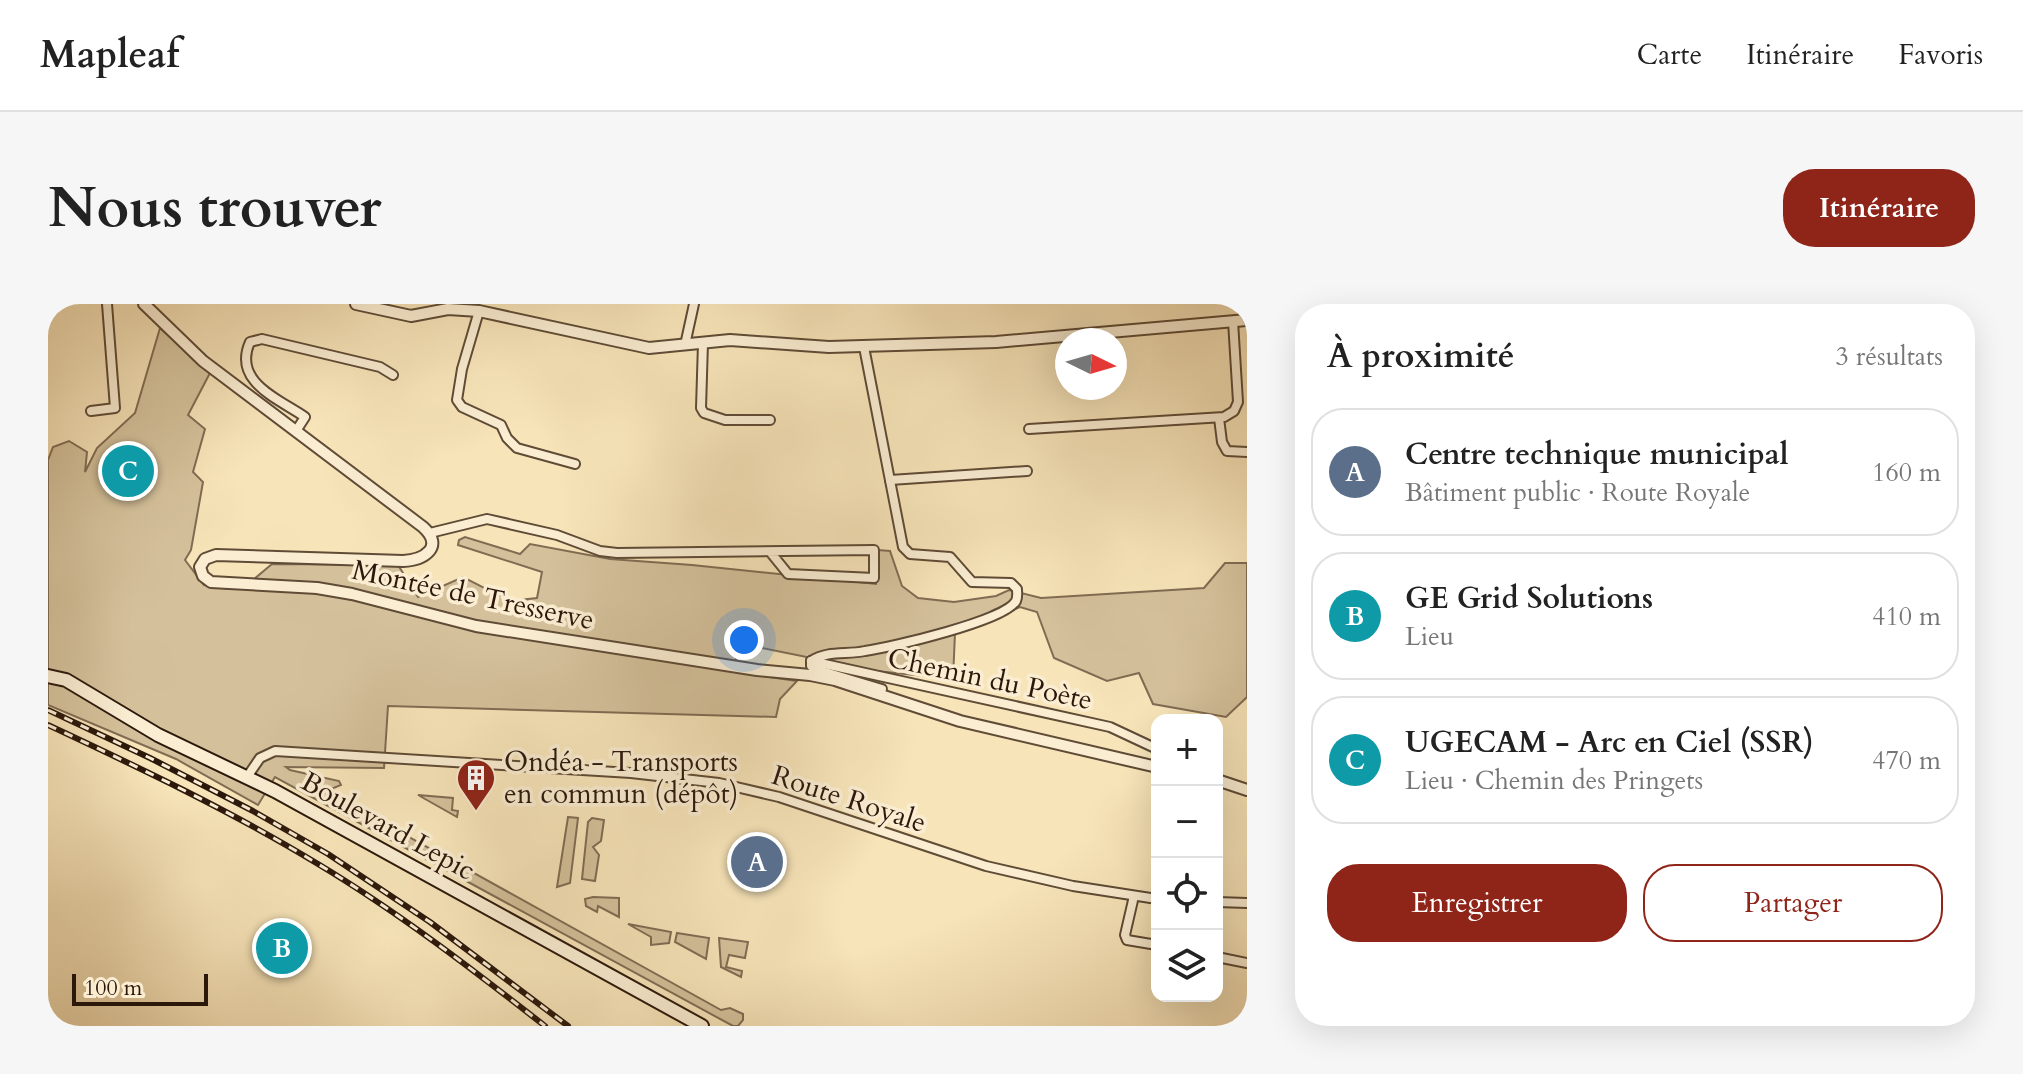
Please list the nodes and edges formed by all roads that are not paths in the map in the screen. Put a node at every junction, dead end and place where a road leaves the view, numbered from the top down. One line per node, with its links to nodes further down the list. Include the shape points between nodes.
1 (107, 304): 15 (street, via 115,408)
2 (144, 304): 19 (street, Montée de Tresserve, via 203,361)
3 (356, 304): 5 (street, via 411,316)
4 (694, 304): 10 (street)
5 (430, 308): 6 (street)
6 (479, 311): 10 (street, via 649,348); 21 (street, via 457,400 501,425 517,448)
7 (1247, 320): 8 (street)
8 (1233, 321): 11 (street, via 1008,342); 14 (street)
9 (703, 343): 10 (street); 11 (street); 17 (street, via 704,413 725,420)
10 (685, 345)
11 (864, 347): 23 (street)
12 (393, 375): 19 (street, via 380,367 262,339 250,342 248,375 305,417)
13 (1247, 376): 14 (street)
14 (1236, 377): 16 (street, via 1236,408)
15 (91, 411)
16 (1219, 418): 18 (street); 20 (street, via 1227,451)
17 (770, 420)
18 (1029, 429)
19 (296, 431): 24 (street, Montée de Tresserve)
20 (1247, 452)
21 (575, 464)
22 (1027, 471): 23 (street)
23 (890, 480): 26 (street, via 900,539 910,554 950,557 972,582 1011,583 1017,589 1016,601 973,624 862,652 822,654)
24 (430, 533): 25 (street, via 487,519 600,551); 28 (street, Montée de Tresserve, via 430,551 417,560 216,555 202,563 201,573 217,584 317,588 476,626 810,675)
25 (771, 553): 25 (street, via 874,550 874,578 788,574)
26 (811, 661): 28 (street, via 815,669 882,689); 29 (street, Chemin du Poète, via 1110,727)
27 (48, 676): 31 (main road, Boulevard Lepic, via 62,678 158,735)
28 (880, 695): 30 (street, Montée de Tresserve, via 960,721)
29 (1151, 746)
30 (1151, 766)
31 (247, 777): 34 (street, Route Royale, via 260,758 275,751 693,779 779,797 993,868); 41 (main road, Boulevard Lepic)
32 (1223, 782): 33 (street)
33 (1247, 790)
34 (1134, 896): 35 (street, Route Royale); 38 (street, via 1125,935 1127,940)
35 (1151, 898)
36 (1223, 902): 37 (street)
37 (1247, 903)
38 (1151, 944)
39 (1223, 958): 40 (street)
40 (1247, 963)
41 (702, 1026)

